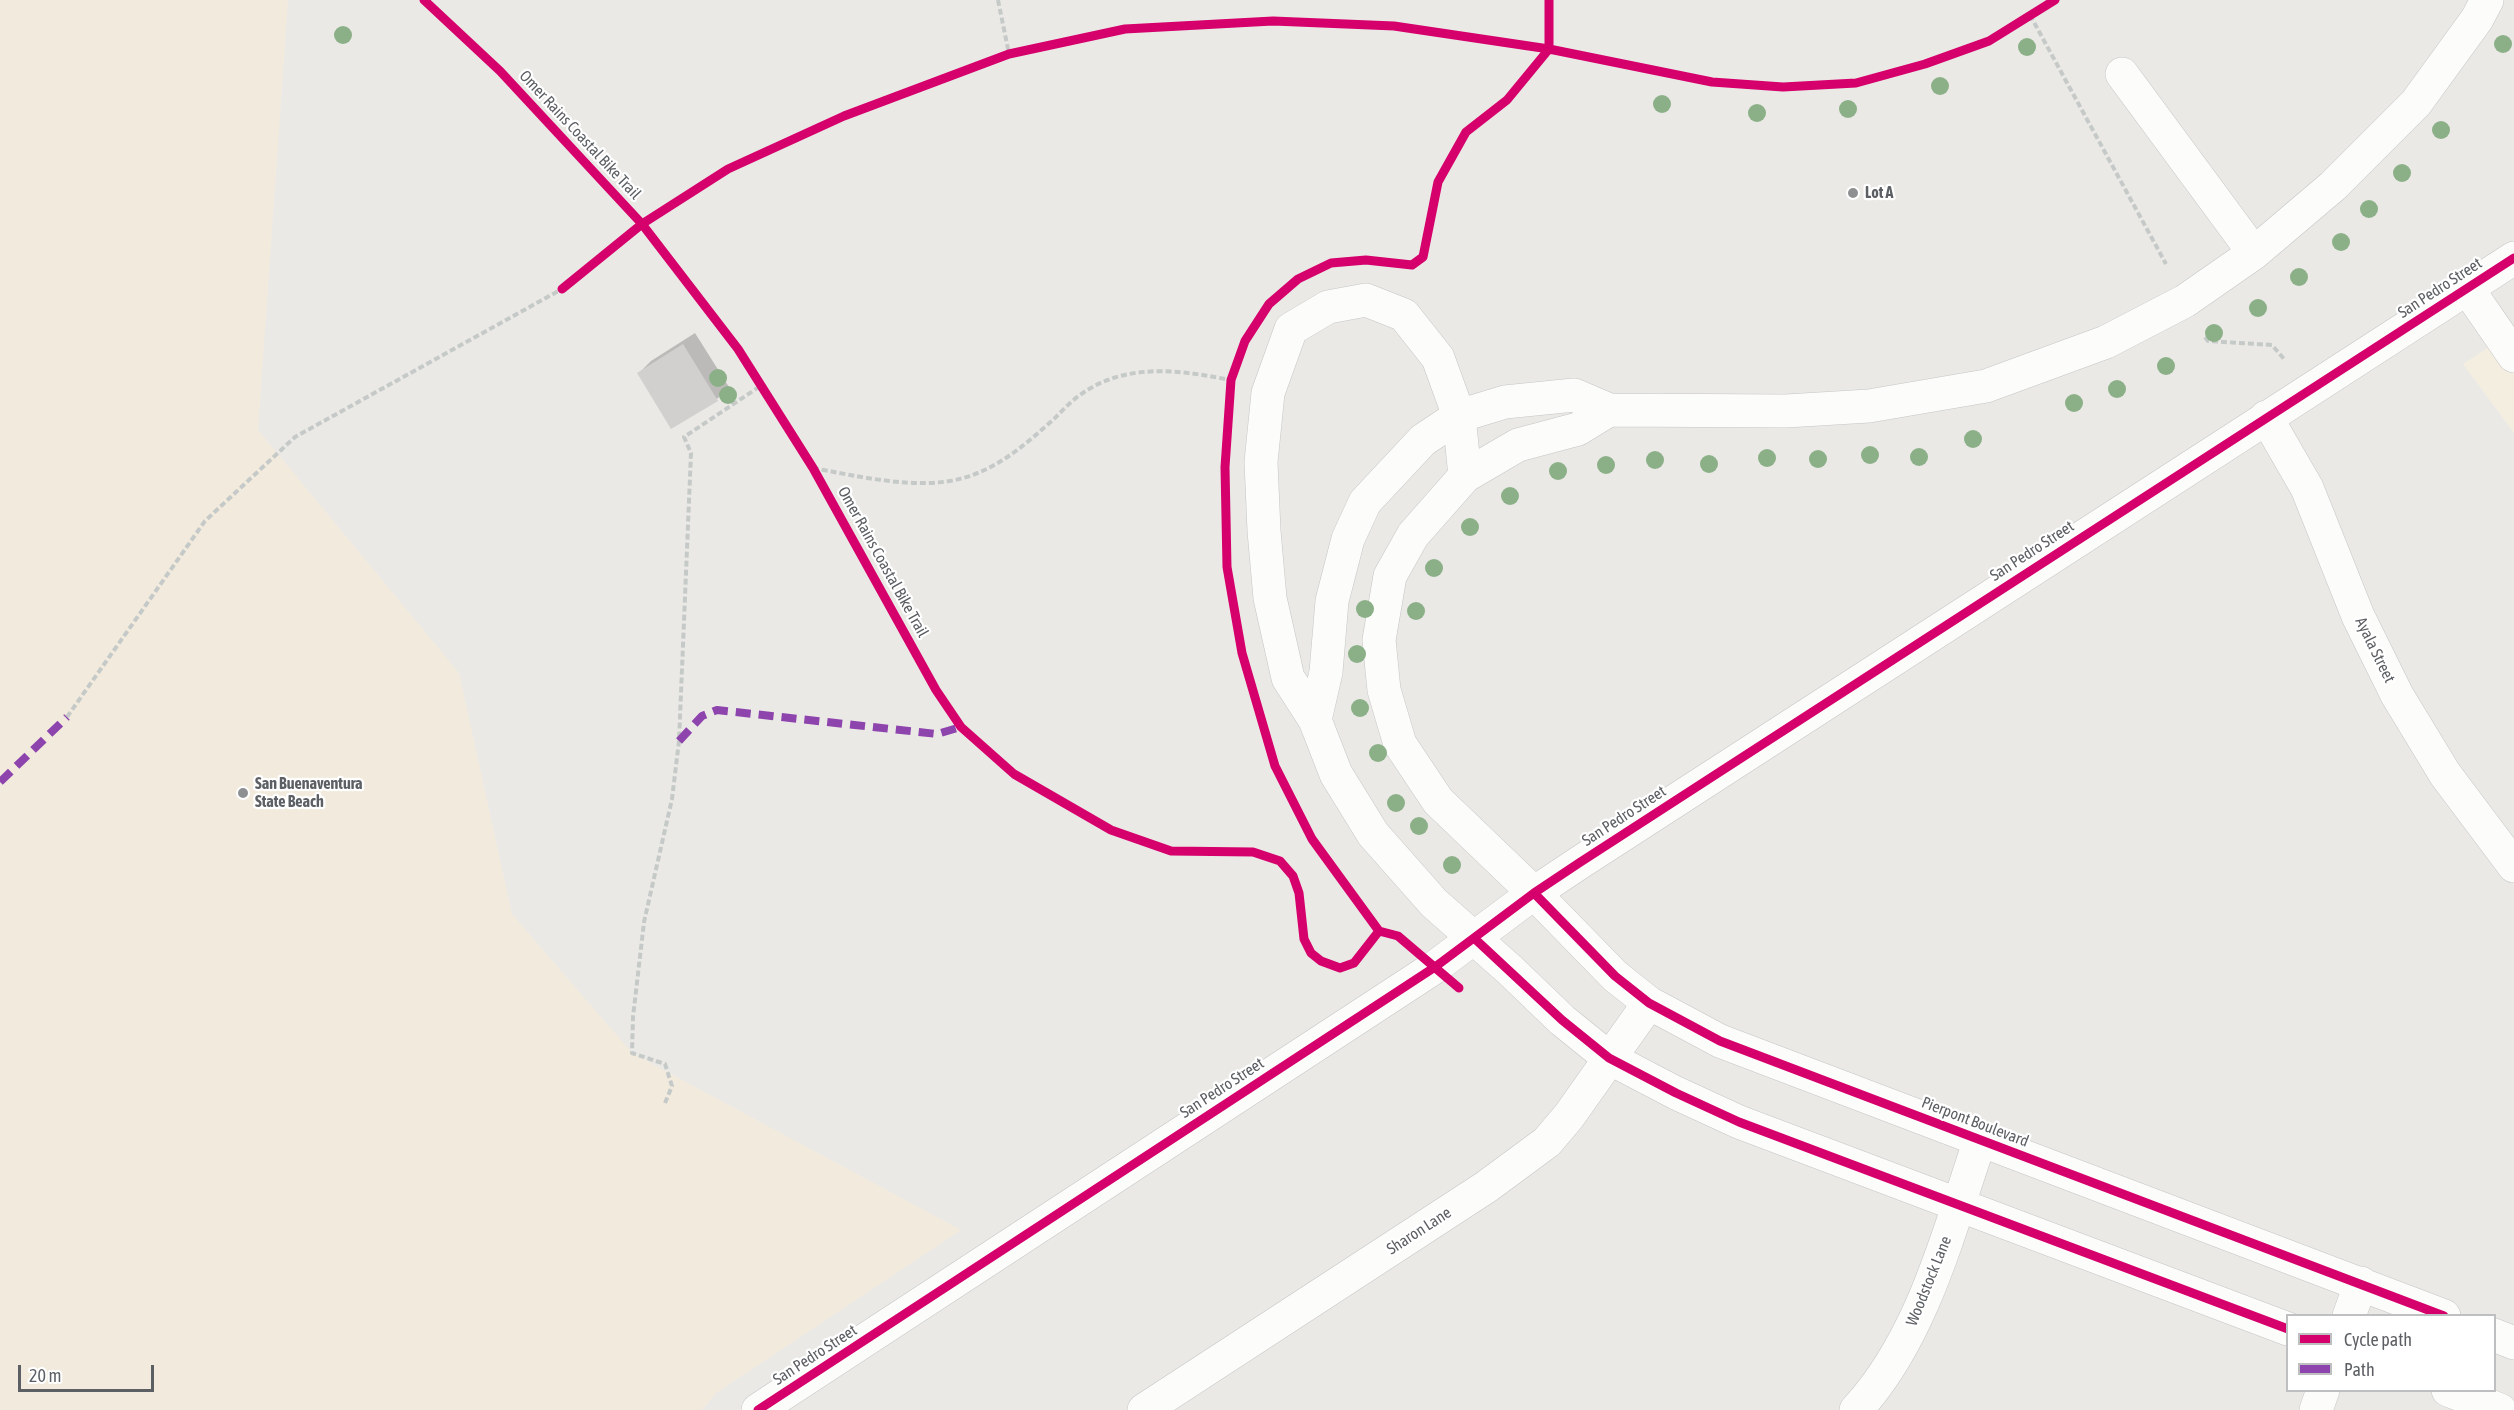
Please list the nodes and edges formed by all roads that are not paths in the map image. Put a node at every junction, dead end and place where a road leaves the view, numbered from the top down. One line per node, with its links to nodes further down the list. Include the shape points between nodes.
1 (2487, 0): 3 (street, via 2416,103 2333,186)
2 (2122, 74): 3 (street)
3 (2254, 253): 7 (street, via 2185,301 2106,342 1986,386 1869,406 1786,411)
4 (2509, 271): 5 (street, San Pedro Street)
5 (2467, 288): 6 (street); 9 (street, San Pedro Street)
6 (2514, 356)
7 (1609, 410): 8 (street, via 1574,395 1505,402); 10 (street, Pierpont Boulevard, via 1578,429 1518,445)
8 (1459, 416): 10 (street); 11 (street, via 1423,440 1365,502 1348,539 1332,601 1326,672); 11 (street, via 1438,358 1404,315 1366,300 1328,307 1291,329 1268,393 1261,462 1264,531 1270,598 1288,678)
9 (2266, 417): 12 (street, Ayala Street, via 2307,488 2358,616 2397,695 2445,774); 13 (street, San Pedro Street)
10 (1465, 476): 13 (street, Pierpont Boulevard, via 1413,535 1390,576 1379,640 1384,690 1400,744 1438,801)
11 (1315, 720): 14 (street, via 1336,774 1373,834 1434,903)
12 (2514, 866)
13 (1534, 893): 14 (street, San Pedro Street); 15 (street, Pierpont Boulevard, via 1615,976)
14 (1474, 938): 16 (street); 27 (street, San Pedro Street)
15 (1649, 1004): 16 (street, Sharon Lane); 17 (street, Pierpont Boulevard, via 1720,1041)
16 (1609, 1058): 18 (street, via 1739,1122); 28 (street, Sharon Lane, via 1547,1142 1486,1187)
17 (1980, 1140): 18 (street, Woodstock Lane); 19 (street, Pierpont Boulevard)
18 (1959, 1203): 22 (street); 29 (street, Woodstock Lane, via 1907,1336)
19 (2361, 1283): 20 (street); 21 (street, Pierpont Boulevard)
20 (2350, 1314)
21 (2439, 1314)
22 (2286, 1328)
23 (2496, 1336): 24 (street)
24 (2514, 1343)
25 (2322, 1392): 30 (street)
26 (2453, 1392): 31 (street)
27 (758, 1410)
28 (1144, 1410)
29 (1856, 1410)
30 (2316, 1410)
31 (2500, 1410)

